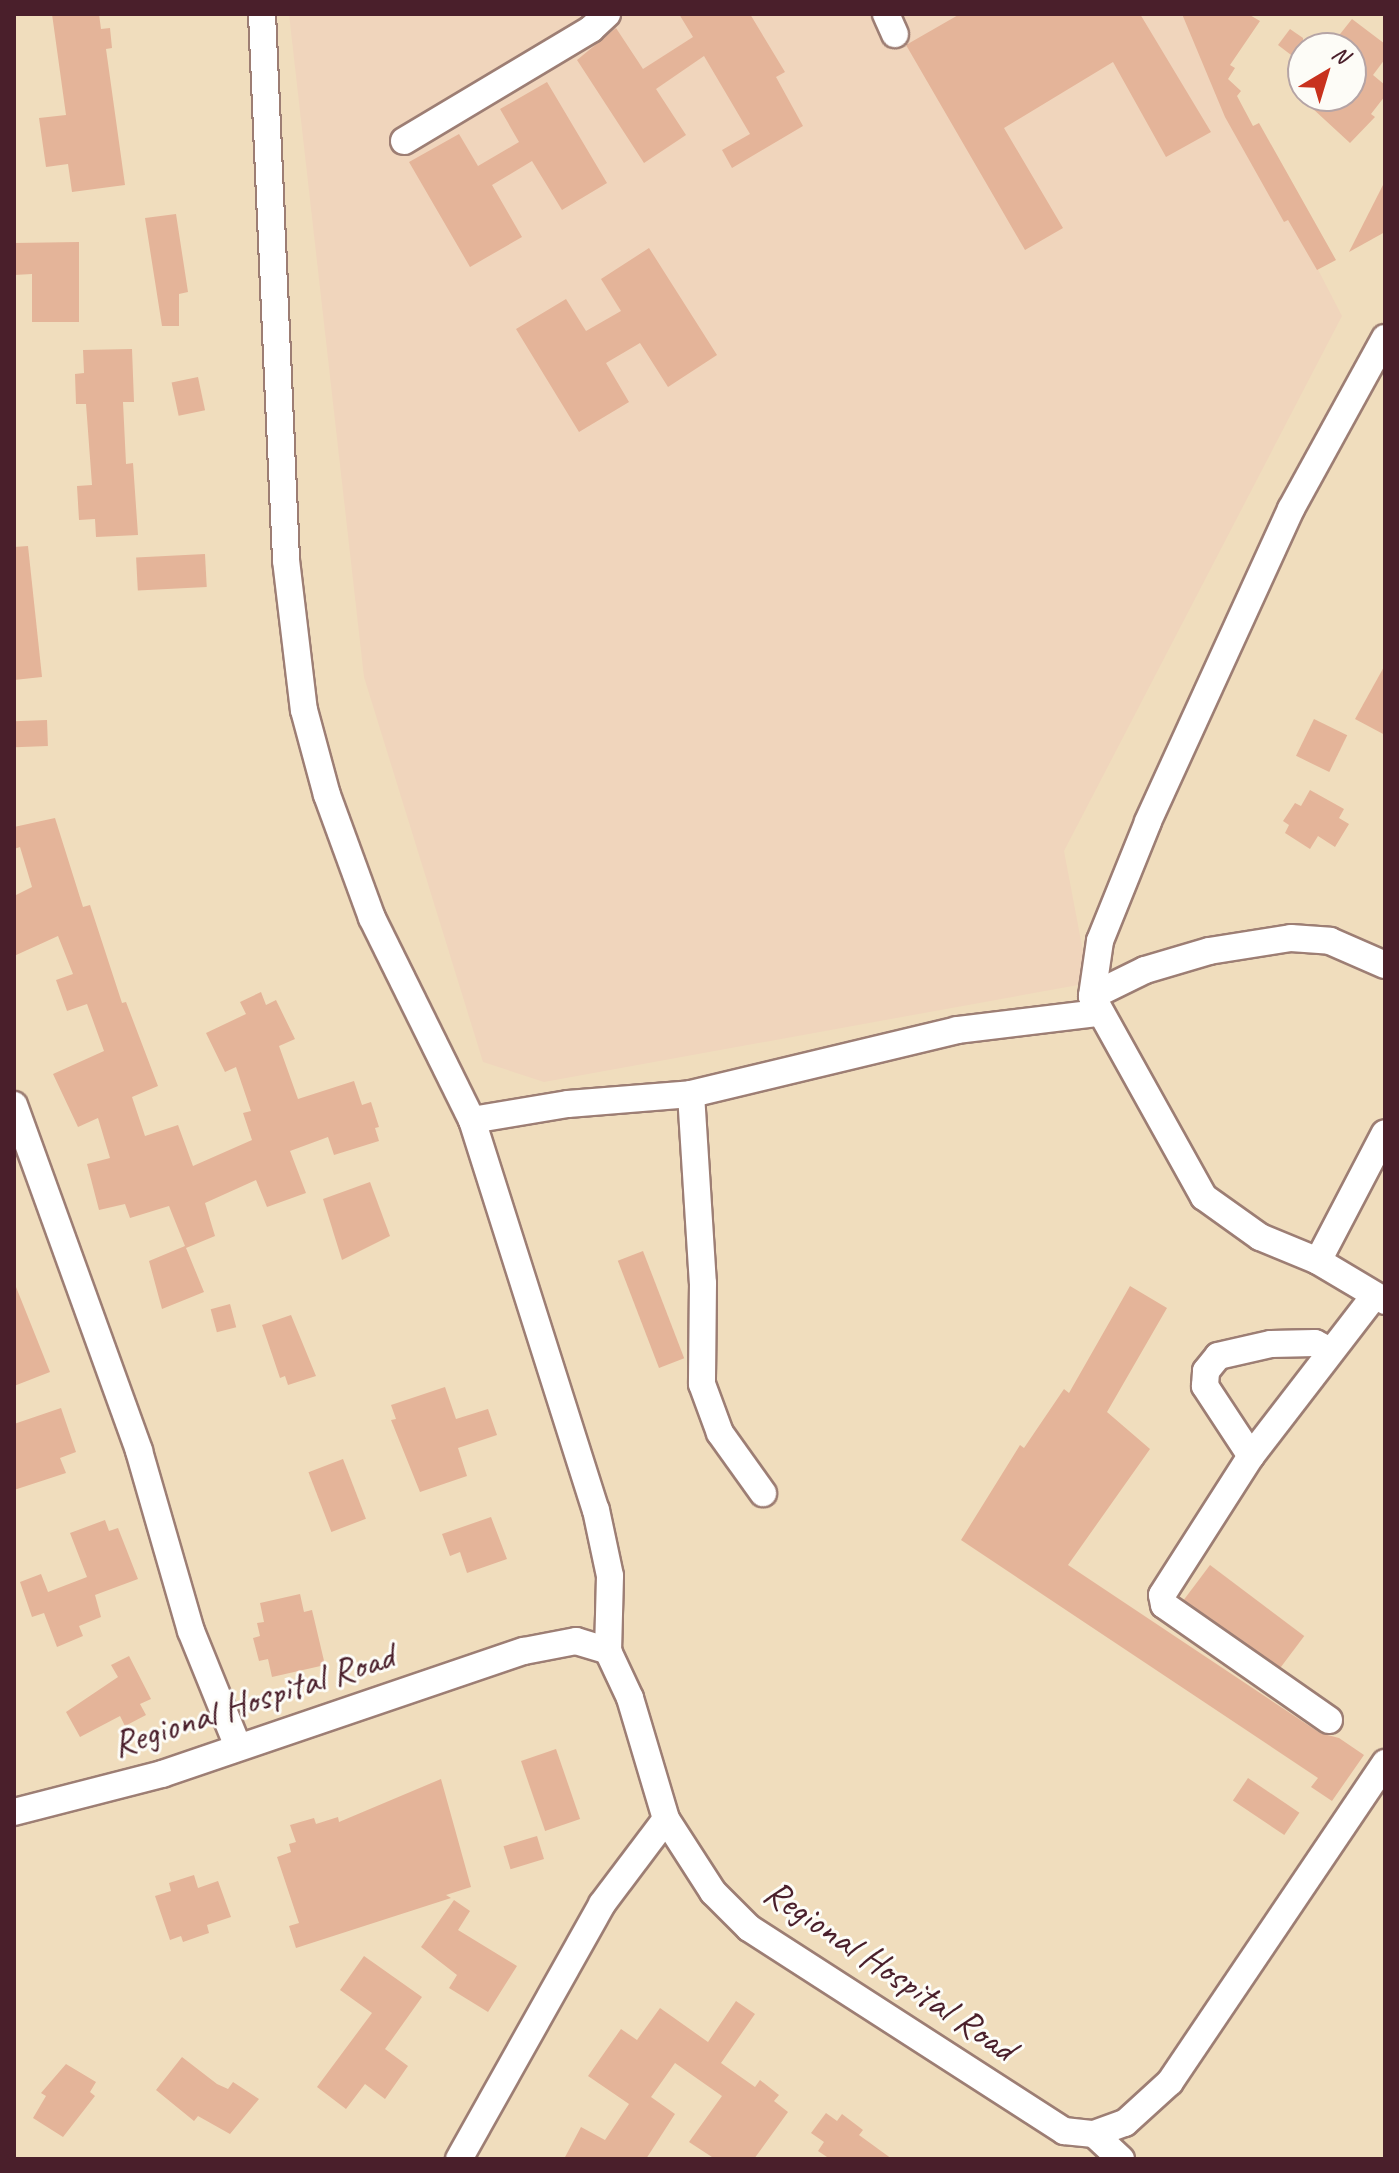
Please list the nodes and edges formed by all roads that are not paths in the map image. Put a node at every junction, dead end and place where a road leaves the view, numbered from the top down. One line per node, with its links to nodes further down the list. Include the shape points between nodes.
1 (262, 14): 10 (street, via 286,560 304,710 327,795 372,918)
2 (607, 14): 3 (street, via 591,29)
3 (404, 141)
4 (1385, 338): 5 (street)
5 (1375, 381): 7 (street, via 1291,509 1148,822 1100,941)
6 (1385, 965): 7 (street, via 1330,941 1291,938 1209,951 1145,970)
7 (1095, 1005): 8 (street, via 957,1030); 12 (street, via 1204,1197 1260,1237)
8 (691, 1094): 10 (street, via 568,1104); 16 (street, via 703,1270 702,1384 720,1433)
9 (14, 1105): 19 (street, via 139,1451 191,1631)
10 (472, 1120): 17 (street, via 596,1510 610,1576)
11 (1385, 1133): 12 (street)
12 (1318, 1261): 13 (street)
13 (1380, 1299): 14 (street)
14 (1328, 1350): 15 (street); 15 (street, via 1315,1343 1271,1344 1218,1356 1206,1371 1205,1386)
15 (1251, 1456): 18 (street, via 1179,1560 1162,1595 1164,1605)
16 (763, 1493)
17 (608, 1651): 19 (street, Regional Hospital Road, via 576,1641 524,1651); 22 (street, Regional Hospital Road, via 630,1698)
18 (1329, 1720)
19 (238, 1747): 21 (street, Regional Hospital Road, via 162,1774)
20 (1385, 1763): 23 (street, via 1170,2082 1125,2123)
21 (14, 1812)
22 (666, 1819): 23 (street, Regional Hospital Road, via 713,1892 749,1928 1064,2131); 24 (street, via 602,1904)
23 (1094, 2134): 25 (street)
24 (459, 2159)
25 (1121, 2159)

